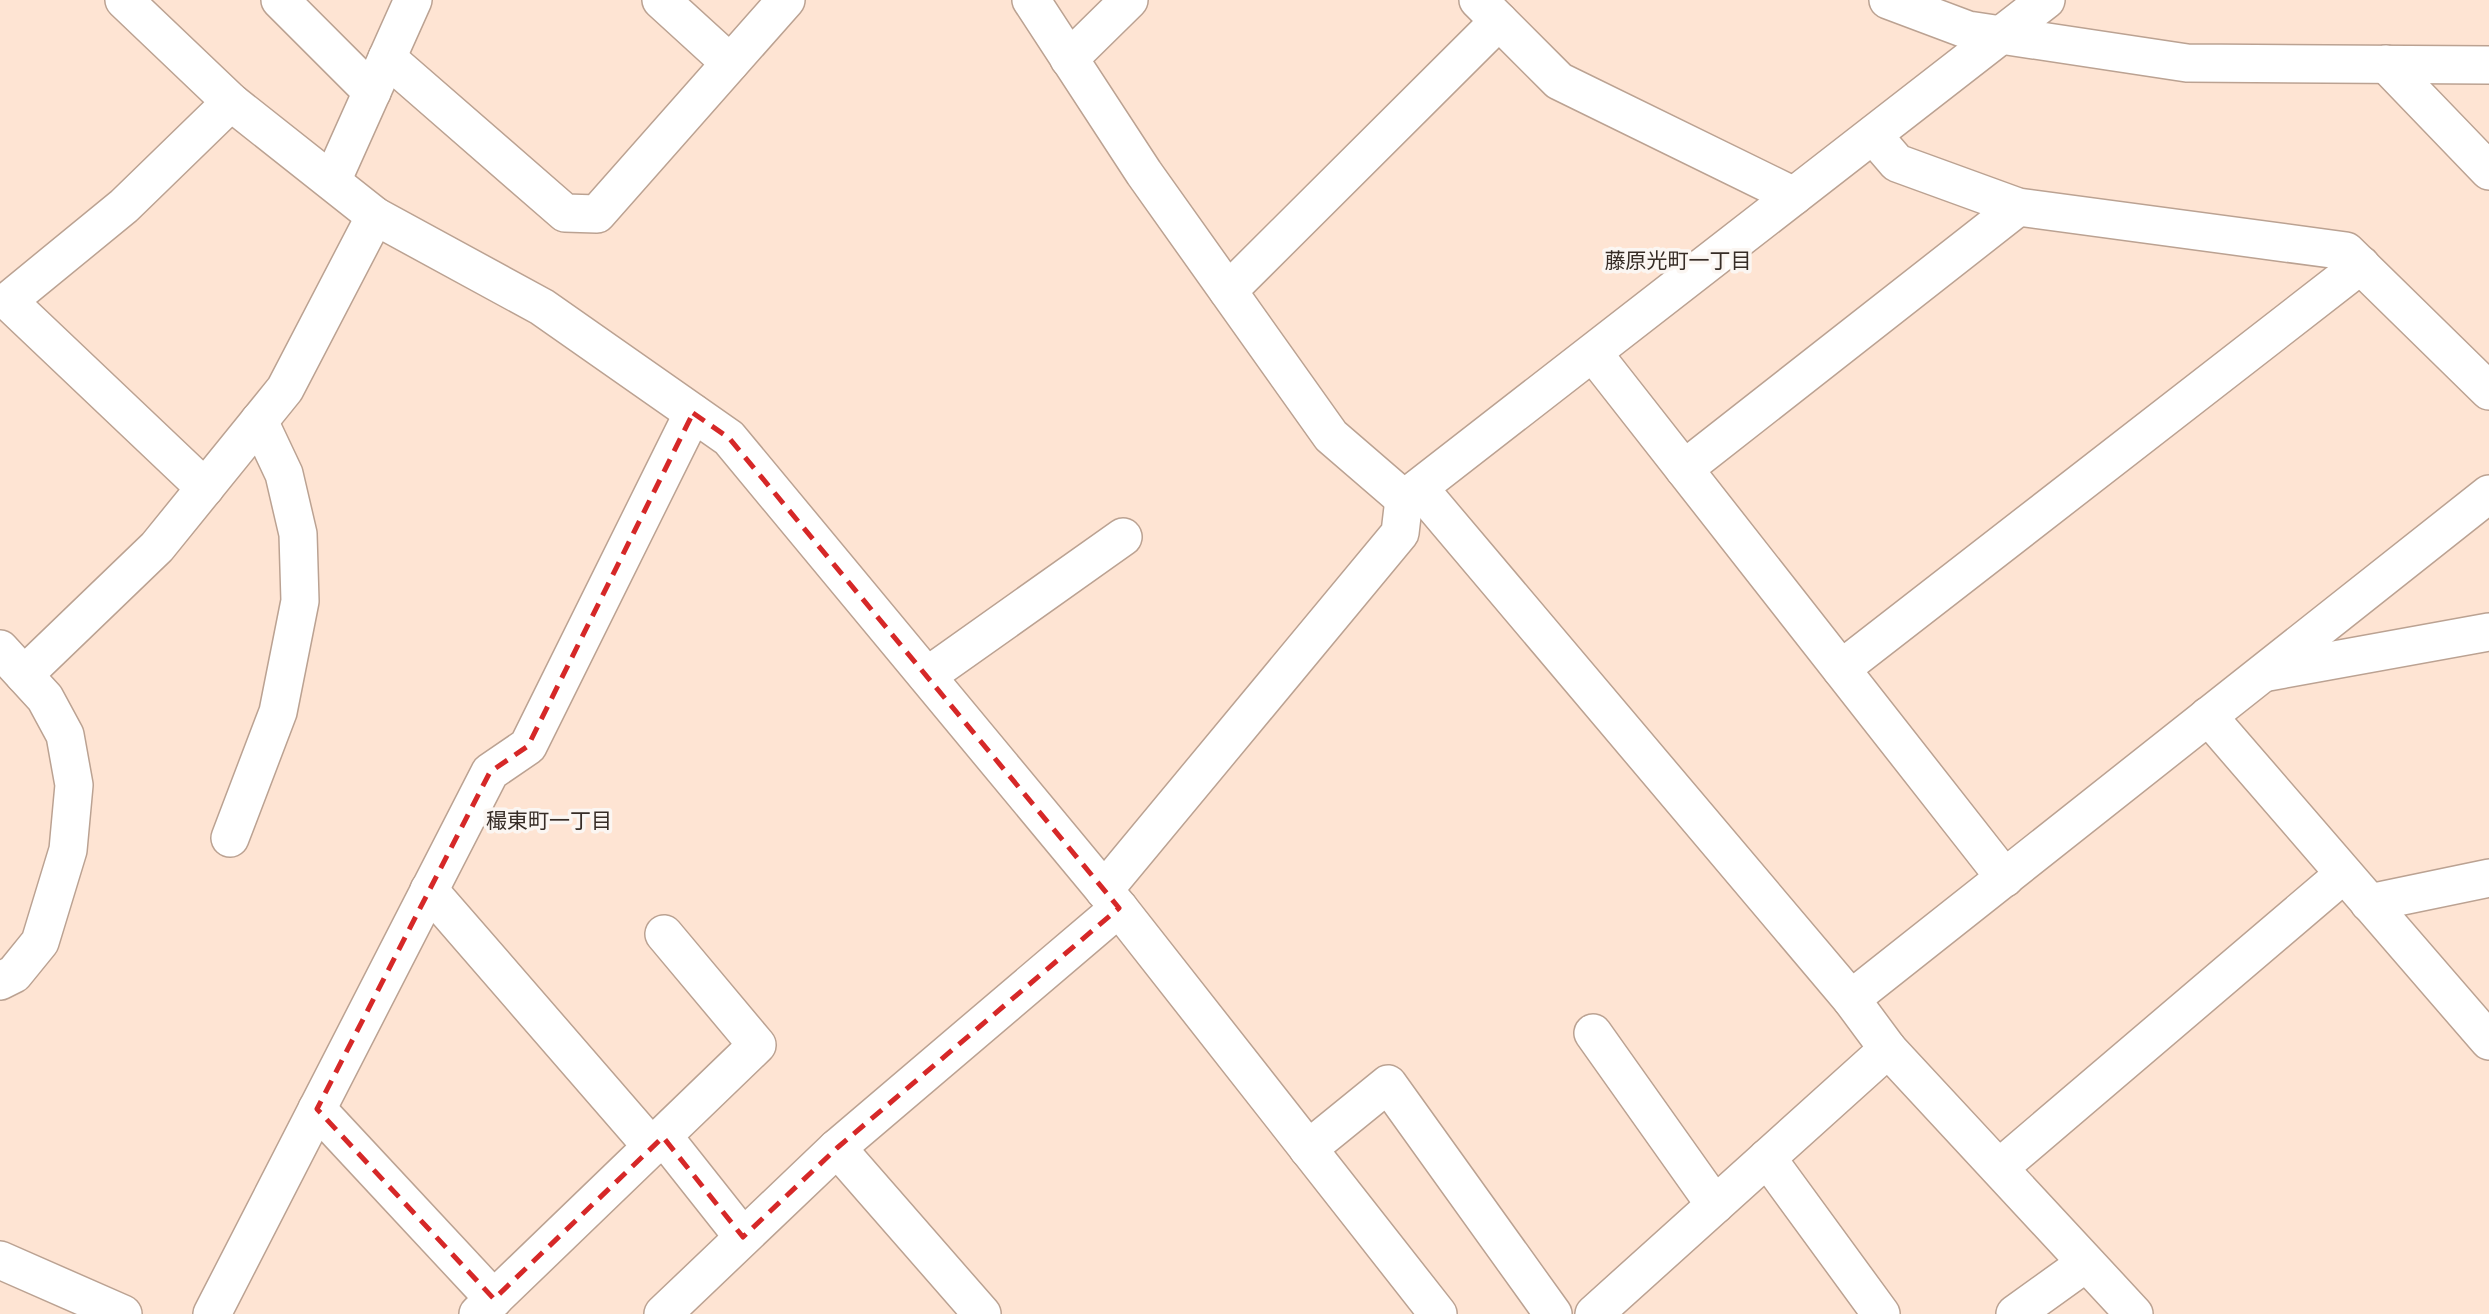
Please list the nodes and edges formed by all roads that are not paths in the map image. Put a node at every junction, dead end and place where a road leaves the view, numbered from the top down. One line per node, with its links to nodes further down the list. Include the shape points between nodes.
1 (124, 0): 18 (street)
2 (280, 0): 17 (street)
3 (413, 0): 12 (street)
4 (662, 0): 14 (street)
5 (786, 0): 14 (street)
6 (1031, 0): 13 (street)
7 (1129, 0): 13 (street)
8 (1888, 0): 11 (street, via 1968,30)
9 (2046, 0): 11 (street)
10 (1489, 10): 22 (street, via 1559,81); 26 (street)
11 (2000, 36): 15 (street, via 2187,63); 19 (street)
12 (387, 58): 14 (street, via 565,213 597,214); 17 (street)
13 (1069, 59): 26 (street)
14 (730, 63)
15 (2386, 64): 16 (street); 20 (street)
16 (2489, 65)
17 (372, 92): 21 (street)
18 (231, 102): 21 (street); 32 (street, via 124,206 8,301)
19 (1873, 135): 22 (street); 23 (street, via 1897,163)
20 (2489, 171)
21 (332, 181): 24 (street)
22 (1794, 196): 27 (street)
23 (2018, 207): 25 (street, via 2346,251); 31 (street)
24 (375, 216): 29 (street, via 542,307); 30 (street, via 285,389)
25 (2361, 265): 28 (street); 38 (street)
26 (1228, 291): 33 (street, via 1331,436)
27 (1593, 353): 31 (street); 33 (street)
28 (2489, 391)
29 (693, 413): 40 (street, via 729,438); 46 (street, via 528,746 490,772)
30 (259, 421): 32 (street); 42 (street, via 284,474 298,534 300,601 278,712)
31 (1684, 469): 38 (street)
32 (205, 488): 37 (street, via 157,547)
33 (1412, 493): 47 (street, via 1400,533); 51 (street)
34 (2489, 494): 39 (street)
35 (1123, 537): 40 (street)
36 (2489, 632): 39 (street)
37 (12, 662): 50 (street, via 45,698 65,735 74,785 68,850 40,942 14,974)
38 (1841, 669): 44 (street)
39 (2263, 673): 41 (street)
40 (927, 676): 47 (street)
41 (2208, 716): 43 (street); 44 (street)
42 (230, 838)
43 (2344, 874): 48 (street); 60 (street)
44 (2005, 878): 51 (street)
45 (2489, 878): 48 (street)
46 (429, 890): 55 (street); 56 (street)
47 (1112, 899): 57 (street); 58 (street)
48 (2370, 903): 53 (street)
49 (664, 934): 56 (street, via 757,1045)
50 (0, 981)
51 (1851, 999): 54 (street)
52 (1593, 1033): 61 (street)
53 (2489, 1041)
54 (1888, 1049): 59 (street); 60 (street)
55 (317, 1109): 65 (street); 67 (street)
56 (657, 1142): 62 (street); 65 (street)
57 (837, 1148): 62 (street); 69 (street)
58 (1308, 1149): 70 (street); 71 (street, via 1388,1084)
59 (1767, 1158): 61 (street); 73 (street)
60 (1998, 1168): 64 (street)
61 (1715, 1205): 72 (street)
62 (743, 1237): 68 (street)
63 (0, 1260): 66 (street)
64 (2086, 1263): 74 (street); 75 (street)
65 (486, 1306)
66 (123, 1314)
67 (212, 1314)
68 (663, 1314)
69 (982, 1314)
70 (1438, 1314)
71 (1553, 1314)
72 (1594, 1314)
73 (1881, 1314)
74 (2015, 1314)
75 (2134, 1314)

